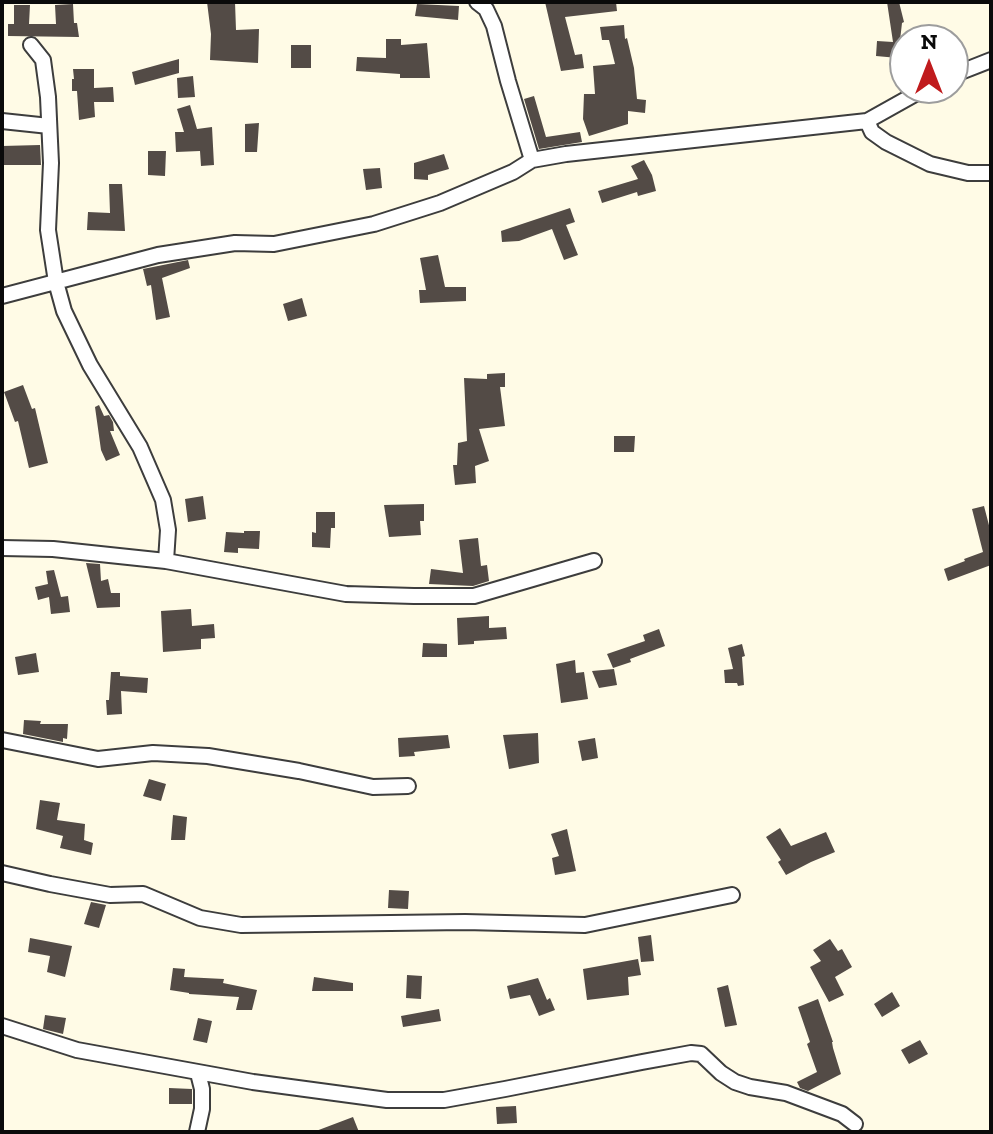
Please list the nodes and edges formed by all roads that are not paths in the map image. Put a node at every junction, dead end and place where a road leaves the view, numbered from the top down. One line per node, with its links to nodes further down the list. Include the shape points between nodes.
1 (477, 2): 9 (street, via 494,26)
2 (31, 45): 8 (street, via 43,60)
3 (991, 60): 4 (street)
4 (969, 69)
5 (897, 104): 7 (street)
6 (2, 121): 8 (street)
7 (867, 121): 9 (street); 10 (street, via 886,142 930,164)
8 (49, 126): 11 (street, via 48,230)
9 (532, 160): 11 (street, via 440,203 374,224 274,244 235,243 158,255)
10 (991, 173)
11 (56, 282): 12 (street); 14 (street, via 90,365 140,447 163,500)
12 (2, 296)
13 (2, 548): 14 (street)
14 (166, 561): 15 (street, via 346,594 414,596 474,596)
15 (594, 561)
16 (2, 740): 17 (street, via 98,759 153,753 208,756 373,787)
17 (408, 786)
18 (2, 873): 19 (street, via 110,895 143,894 200,918 241,925 585,925)
19 (732, 895)
20 (2, 1026): 21 (street, via 77,1050)
21 (198, 1073): 22 (street, via 387,1100 444,1100 691,1053 701,1054 735,1082 786,1093); 23 (street, via 202,1109)
22 (855, 1124)
23 (197, 1132)

